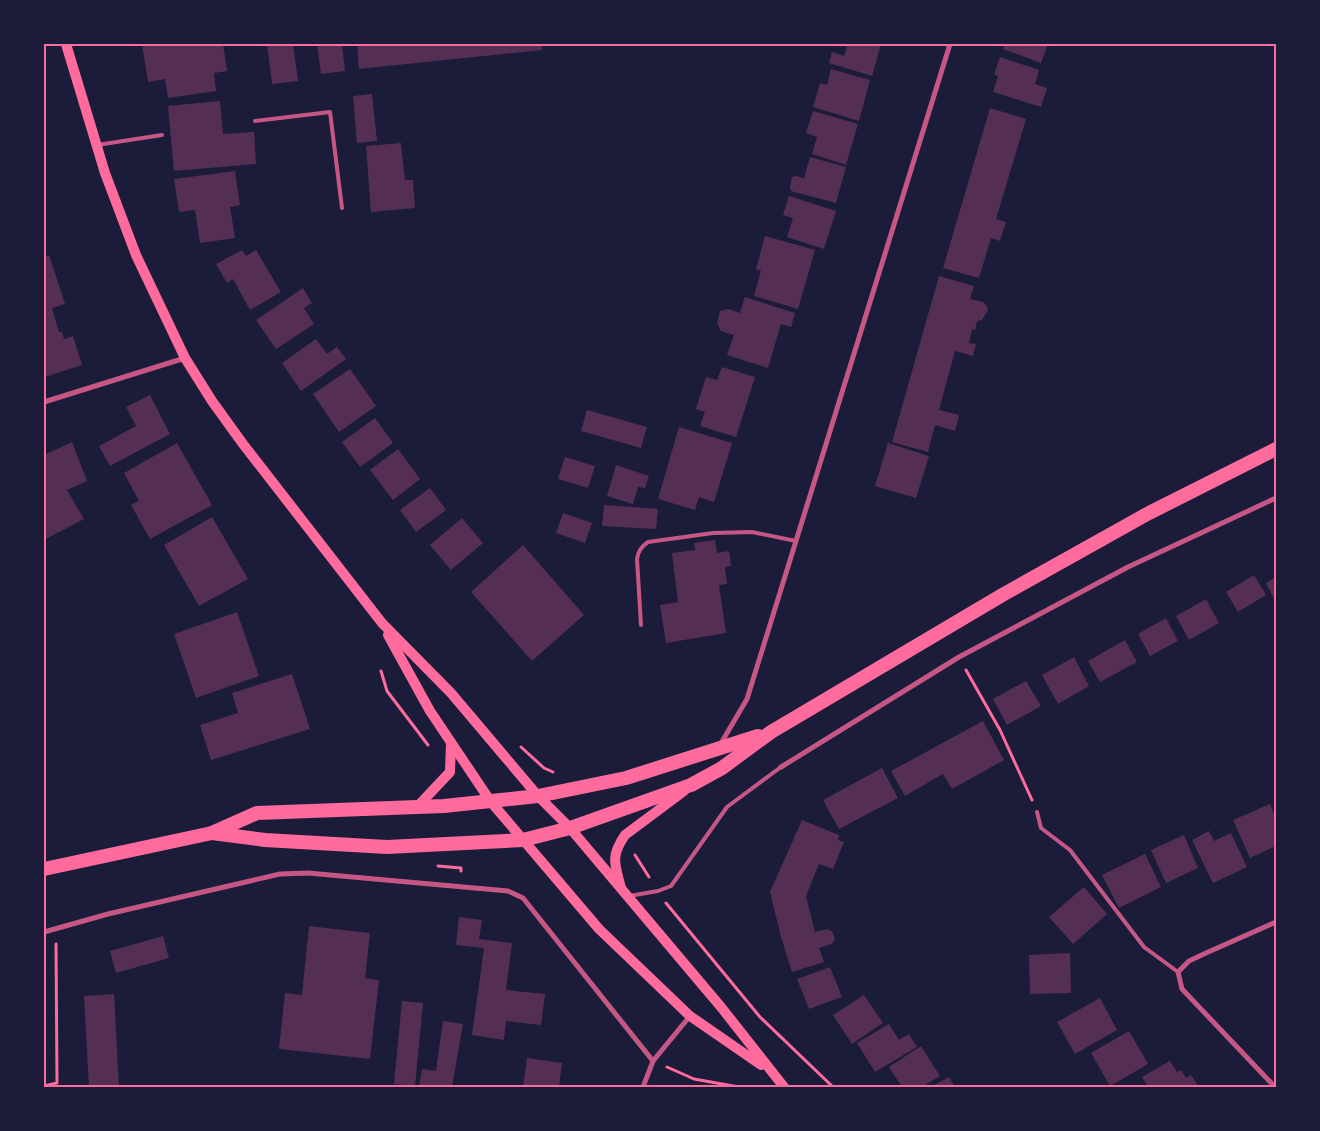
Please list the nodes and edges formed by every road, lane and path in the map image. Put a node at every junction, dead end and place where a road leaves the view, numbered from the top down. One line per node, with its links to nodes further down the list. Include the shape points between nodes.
1 (66, 44): 5 (main road)
2 (950, 44): 11 (street)
3 (255, 121): 6 (lane, via 330,112)
4 (162, 135): 5 (lane)
5 (97, 145): 7 (main road, via 136,255)
6 (342, 208)
7 (186, 358): 8 (street); 12 (main road, via 242,444)
8 (44, 402)
9 (1276, 449): 15 (highway, via 1149,513 1004,594)
10 (1276, 498): 14 (street, via 1128,567)
11 (796, 541): 13 (lane, via 752,532 713,533 648,542 637,553); 17 (street, via 747,699)
12 (382, 623): 16 (main road); 20 (main road, via 451,693)
13 (642, 625)
14 (958, 657): 18 (street); 23 (path, via 1000,730)
15 (771, 732): 17 (highway); 19 (highway, via 722,768)
16 (451, 743): 21 (main road); 22 (main road, via 450,772)
17 (717, 750): 20 (highway, via 626,778)
18 (781, 767): 28 (lane, via 727,807 671,886 658,891)
19 (691, 785): 24 (highway); 28 (main road, via 625,835 619,844 614,859)
20 (538, 796): 21 (highway); 24 (main road)
21 (491, 802): 22 (highway); 26 (main road)
22 (418, 806): 25 (highway, via 257,813)
23 (1037, 812): 32 (lane, via 1042,828 1070,850 1144,946)
24 (570, 828): 26 (highway); 28 (main road)
25 (212, 833): 26 (highway, via 265,840 387,847); 27 (highway)
26 (523, 840): 33 (main road, via 600,929)
27 (44, 869)
28 (624, 894): 35 (main road, via 721,1007)
29 (1276, 922): 32 (street, via 1206,952)
30 (56, 929): 31 (street); 34 (street, via 280,874 308,873 508,891 523,898); 36 (path, via 57,1082)
31 (44, 932)
32 (1178, 972): 40 (street, via 1182,989)
33 (690, 1016): 34 (street); 35 (main road)
34 (653, 1061): 37 (street); 38 (path, via 694,1079)
35 (770, 1071): 39 (main road)
36 (44, 1086)
37 (643, 1087)
38 (739, 1087)
39 (784, 1087)
40 (1275, 1087)

